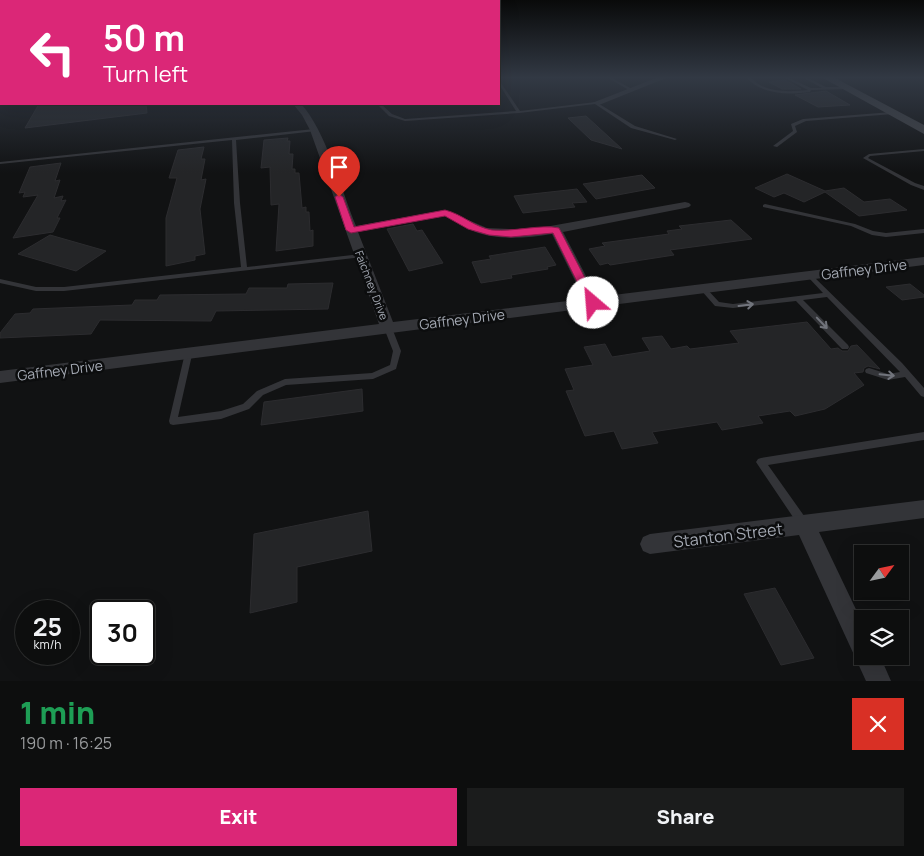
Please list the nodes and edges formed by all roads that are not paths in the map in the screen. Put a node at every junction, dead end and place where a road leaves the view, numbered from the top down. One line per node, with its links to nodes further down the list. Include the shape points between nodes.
1 (302, 110): 8 (street, Faichney Drive)
2 (384, 110): 6 (lane, via 395,118 405,120)
3 (538, 110): 6 (lane)
4 (606, 110): 11 (lane, via 633,127)
5 (886, 110): 7 (main road)
6 (519, 112)
7 (892, 113): 9 (main road); 12 (lane, via 805,120 793,125 796,132)
8 (314, 130): 10 (lane); 18 (street, Faichney Drive)
9 (924, 130)
10 (234, 139): 14 (lane); 23 (lane)
11 (675, 139)
12 (774, 146)
13 (924, 150): 15 (lane, via 865,158)
14 (0, 163)
15 (924, 188)
16 (685, 205): 19 (street)
17 (765, 206): 20 (lane, via 853,225 872,233 886,235)
18 (351, 230): 19 (street, via 445,213 489,232 511,234); 21 (street, Faichney Drive)
19 (556, 230): 29 (street)
20 (924, 231)
21 (361, 256): 23 (lane); 30 (street, Faichney Drive)
22 (924, 261): 24 (street, Gaffney Drive)
23 (244, 269): 25 (lane, via 64,289 36,289)
24 (810, 276): 26 (street, Gaffney Drive); 27 (lane)
25 (0, 281)
26 (703, 290): 28 (lane, one-way to 28, via 717,304 733,306); 29 (street, Gaffney Drive)
27 (829, 295): 28 (lane); 34 (lane)
28 (798, 299): 31 (lane, one-way to 31)
29 (593, 303): 30 (street, Gaffney Drive)
30 (388, 328): 32 (street, Gaffney Drive); 32 (lane, via 397,351 393,367 373,376 285,382 260,393 246,407 221,415 173,421)
31 (845, 347)
32 (188, 355): 35 (street, Gaffney Drive)
33 (868, 371): 34 (lane, one-way to 34, via 888,377)
34 (907, 374): 36 (lane)
35 (0, 377)
36 (924, 394)
37 (924, 436): 39 (lane, via 762,462)
38 (924, 508): 39 (street, Stanton Street)
39 (805, 526): 40 (street, Stanton Street); 41 (street)
40 (650, 544)
41 (854, 629)
42 (872, 665): 43 (street)
43 (879, 681)

